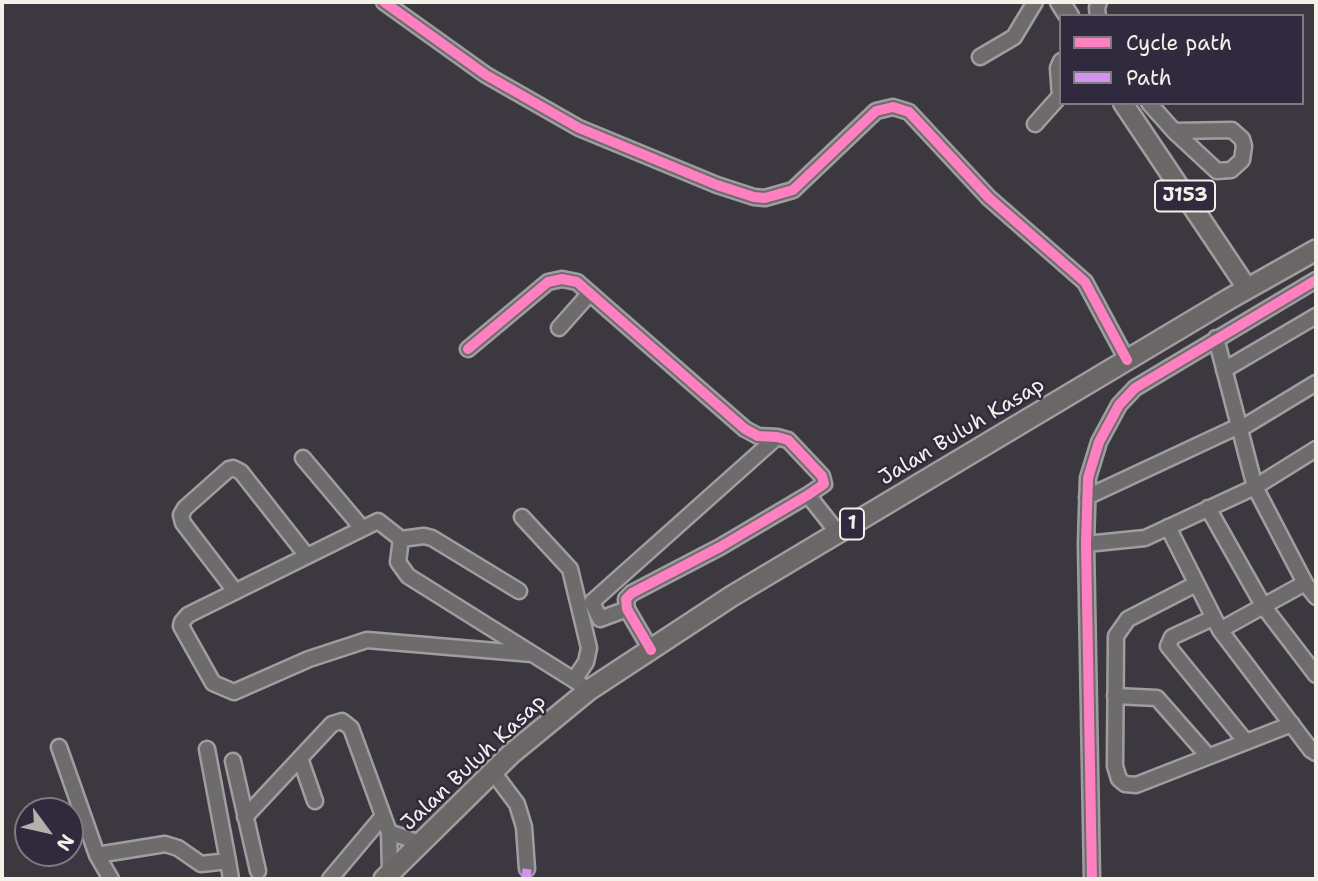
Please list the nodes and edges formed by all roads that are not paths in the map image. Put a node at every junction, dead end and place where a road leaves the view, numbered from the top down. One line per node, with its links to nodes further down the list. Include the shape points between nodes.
1 (384, 2): 17 (street, via 486,75 579,128 754,197 793,190 876,111 892,107 909,112 989,198 1085,282)
2 (1035, 2): 3 (street, via 1014,37)
3 (980, 57)
4 (1059, 97): 7 (street)
5 (1125, 105): 11 (main road, J153)
6 (1151, 105): 8 (street)
7 (1035, 124)
8 (1174, 131): 8 (street, via 1217,171 1231,170 1242,160 1242,139 1233,131)
9 (1316, 250): 11 (highway, Jalan Buluh Kasap / 1)
10 (1316, 280): 15 (street)
11 (1247, 288): 17 (highway, Jalan Buluh Kasap / 1)
12 (590, 293): 14 (street); 16 (street, via 569,280 548,282); 21 (street, via 749,432)
13 (1316, 316): 18 (street)
14 (559, 328)
15 (1216, 338): 18 (street); 26 (street, via 1153,375 1119,405 1099,442)
16 (468, 349)
17 (1127, 360): 31 (highway, Jalan Buluh Kasap / 1)
18 (1224, 370): 20 (street)
19 (1316, 383): 20 (street)
20 (1239, 427): 24 (street); 26 (street)
21 (777, 437): 25 (street, via 793,443 825,480); 41 (street, via 592,602 600,620)
22 (1316, 449): 24 (street)
23 (303, 458): 30 (street)
24 (1255, 487): 27 (street); 35 (street)
25 (808, 495): 31 (street); 41 (street, via 632,593 626,599)
26 (1087, 497): 33 (street)
27 (1208, 508): 29 (street); 40 (street)
28 (522, 517): 46 (street, via 570,569 589,648)
29 (1168, 527): 33 (street, via 1143,539); 36 (street)
30 (362, 528): 32 (street, via 377,521); 34 (street)
31 (838, 533): 43 (highway, Jalan Buluh Kasap / 1)
32 (401, 538): 38 (street, via 432,538); 44 (street, via 397,556 403,572)
33 (1086, 544): 70 (street)
34 (307, 556): 37 (street); 37 (street, via 241,472 229,469 185,508 181,519)
35 (1305, 583): 39 (street); 40 (street)
36 (1196, 584): 42 (street); 47 (street, via 1123,624 1115,641)
37 (235, 591): 44 (street, via 188,615 181,626 214,685 231,691 367,640)
38 (519, 591)
39 (1316, 597)
40 (1264, 607): 42 (street); 45 (street)
41 (627, 609): 43 (street)
42 (1217, 624): 48 (street); 49 (street, via 1172,637 1168,646)
43 (651, 650): 46 (highway, Jalan Buluh Kasap / 1)
44 (532, 654): 46 (street)
45 (1316, 675)
46 (582, 685): 56 (highway, Jalan Buluh Kasap / 1)
47 (1115, 696): 53 (street, via 1157,698); 53 (street, via 1115,774 1125,784 1136,785)
48 (1292, 724): 49 (street); 52 (street)
49 (1246, 742): 53 (street)
50 (59, 747): 62 (street)
51 (207, 749): 63 (street)
52 (1316, 753)
53 (1208, 756)
54 (300, 758): 57 (street); 58 (street); 59 (street, via 332,724 348,724)
55 (233, 761): 58 (street)
56 (493, 772): 61 (highway, Jalan Buluh Kasap / 1); 64 (street, via 517,804)
57 (315, 801)
58 (245, 817): 65 (street)
59 (383, 817): 60 (street); 69 (street)
60 (389, 832): 61 (street); 66 (street)
61 (420, 843): 66 (highway, Jalan Buluh Kasap / 1)
62 (97, 855): 63 (street, via 165,844 201,864); 67 (street)
63 (228, 862): 68 (street)
64 (527, 869)
65 (258, 871)
66 (387, 876)
67 (111, 879)
68 (231, 879)
69 (330, 879)
70 (1092, 879)

